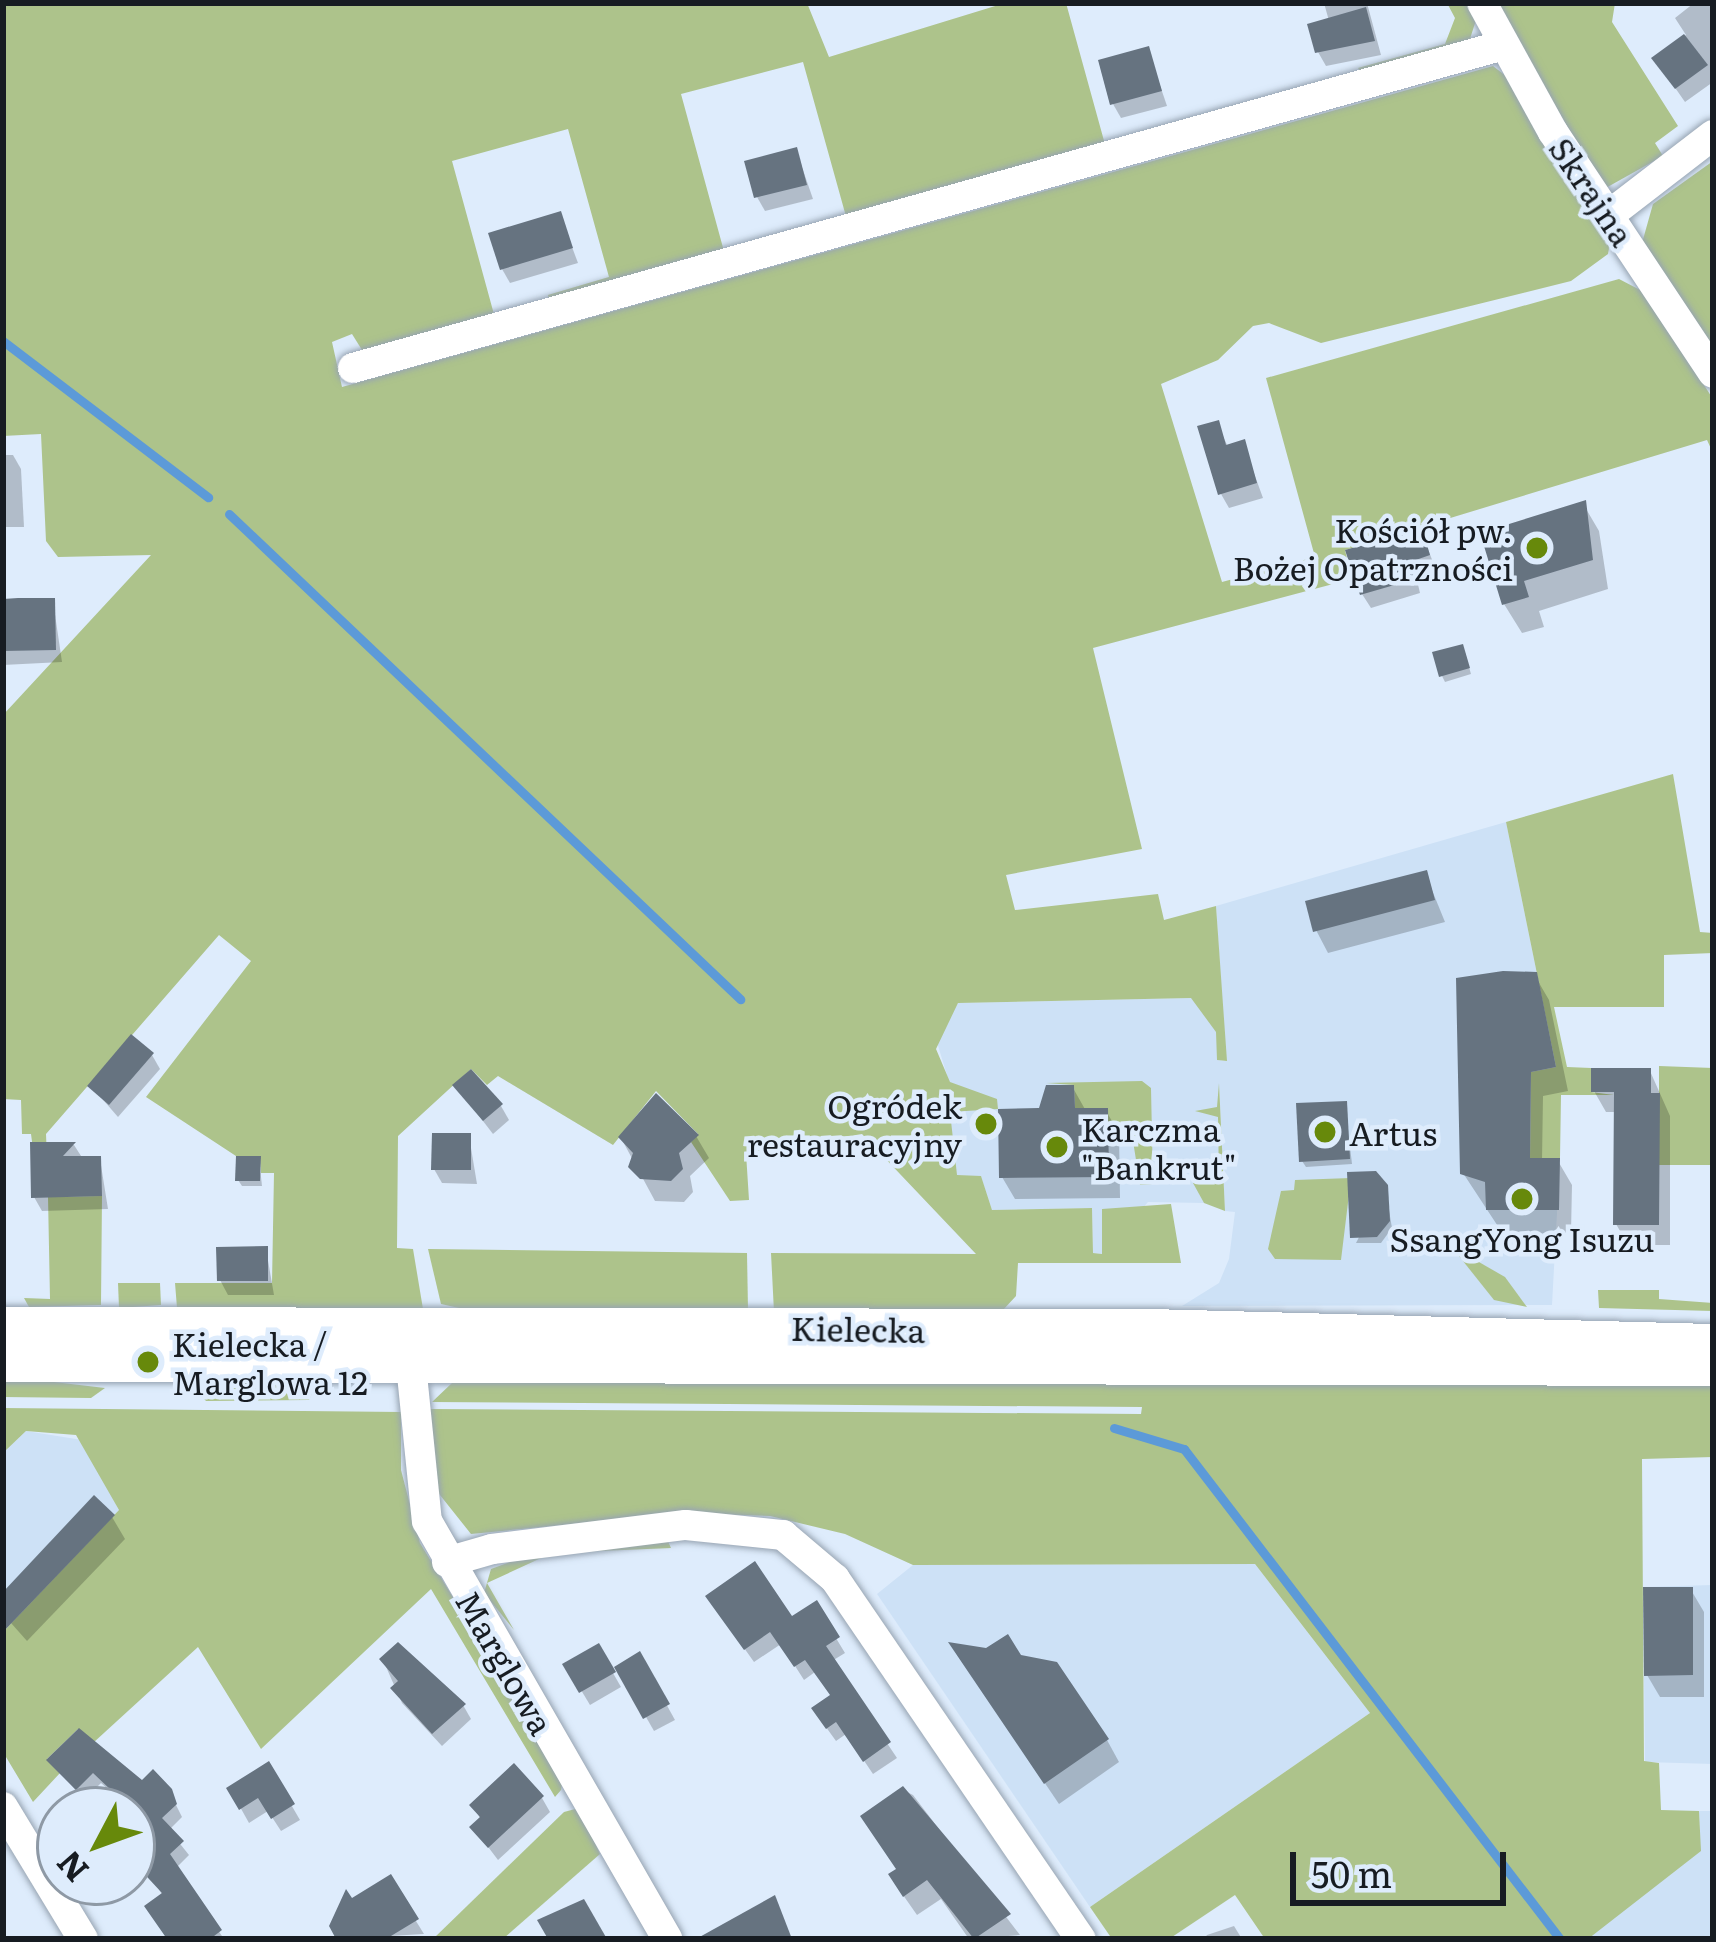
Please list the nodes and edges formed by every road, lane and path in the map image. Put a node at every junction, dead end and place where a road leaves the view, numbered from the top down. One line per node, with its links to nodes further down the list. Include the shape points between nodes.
1 (1482, 3): 2 (street, Skrajna)
2 (1504, 45): 4 (street, Skrajna); 5 (street)
3 (1713, 135): 4 (street)
4 (1609, 215): 6 (street, Skrajna)
5 (353, 368)
6 (1713, 373)
7 (3, 1328): 8 (main road, Kielecka)
8 (406, 1345): 9 (main road, Kielecka, via 469,1325 1572,1336); 10 (main road, Kielecka); 11 (main road, Kielecka); 12 (street, Marglowa, via 422,1500)
9 (1713, 1346)
10 (3, 1360)
11 (1713, 1365)
12 (447, 1562): 15 (street, Marglowa); 16 (street, via 686,1525 783,1535 835,1579)
13 (3, 1807): 14 (street)
14 (83, 1939)
15 (667, 1939)
16 (1081, 1939)

